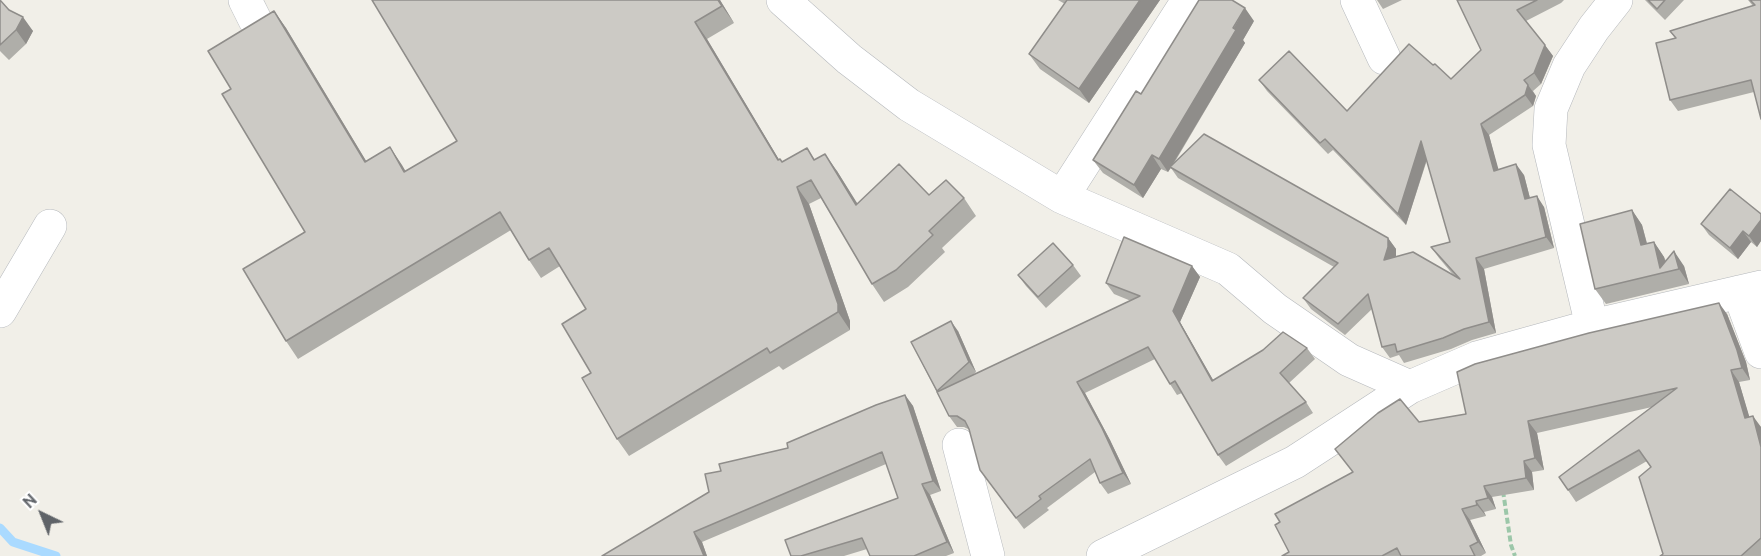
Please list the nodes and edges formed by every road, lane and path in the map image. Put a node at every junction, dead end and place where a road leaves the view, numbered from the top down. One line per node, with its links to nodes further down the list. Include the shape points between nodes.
1 (783, 0): 6 (street, via 909,105)
2 (1186, 0): 6 (street)
3 (1357, 0): 5 (street)
4 (1616, 0): 10 (street, via 1569,66 1551,109 1549,145)
5 (1384, 58)
6 (1062, 197): 12 (street, via 1228,269 1275,309 1349,360)
7 (50, 226): 9 (street)
8 (1750, 290): 10 (street); 11 (street)
9 (0, 311)
10 (1592, 326): 12 (street, via 1477,358)
11 (1761, 352)
12 (1410, 387): 16 (street, via 1295,462)
13 (959, 445): 15 (street)
14 (1501, 480): 17 (path)
15 (988, 556)
16 (1103, 556)
17 (1515, 556)

